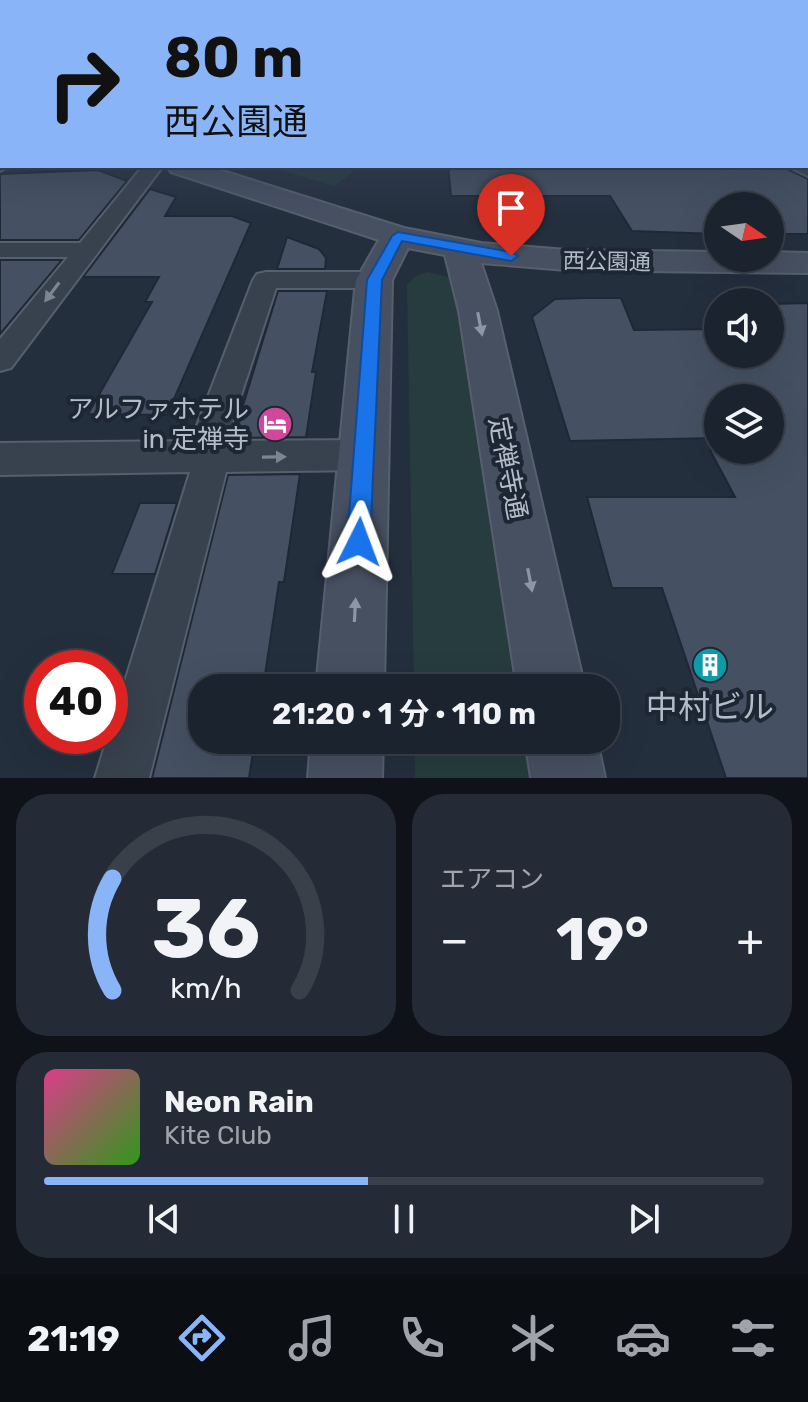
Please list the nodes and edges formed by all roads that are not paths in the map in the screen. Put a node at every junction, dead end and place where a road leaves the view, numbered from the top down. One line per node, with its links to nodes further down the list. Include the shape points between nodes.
1 (151, 168): 6 (street)
2 (186, 168): 3 (street, 西公園通)
3 (398, 236): 4 (street, 西公園通); 8 (street)
4 (460, 249): 7 (street, 西公園通, via 542,260); 14 (street, 定禅寺通, one-way to 14, via 478,311)
5 (0, 250): 6 (street)
6 (85, 250): 9 (street, one-way to 9)
7 (806, 265)
8 (374, 280): 10 (street); 11 (street, via 266,280)
9 (0, 360)
10 (364, 455): 11 (street, one-way to 10); 13 (street, one-way to 10)
11 (207, 458): 12 (street); 17 (street)
12 (0, 459)
13 (351, 674)
14 (548, 674)
15 (346, 754): 18 (street)
16 (564, 754): 19 (street)
17 (122, 778)
18 (345, 778)
19 (568, 778)

